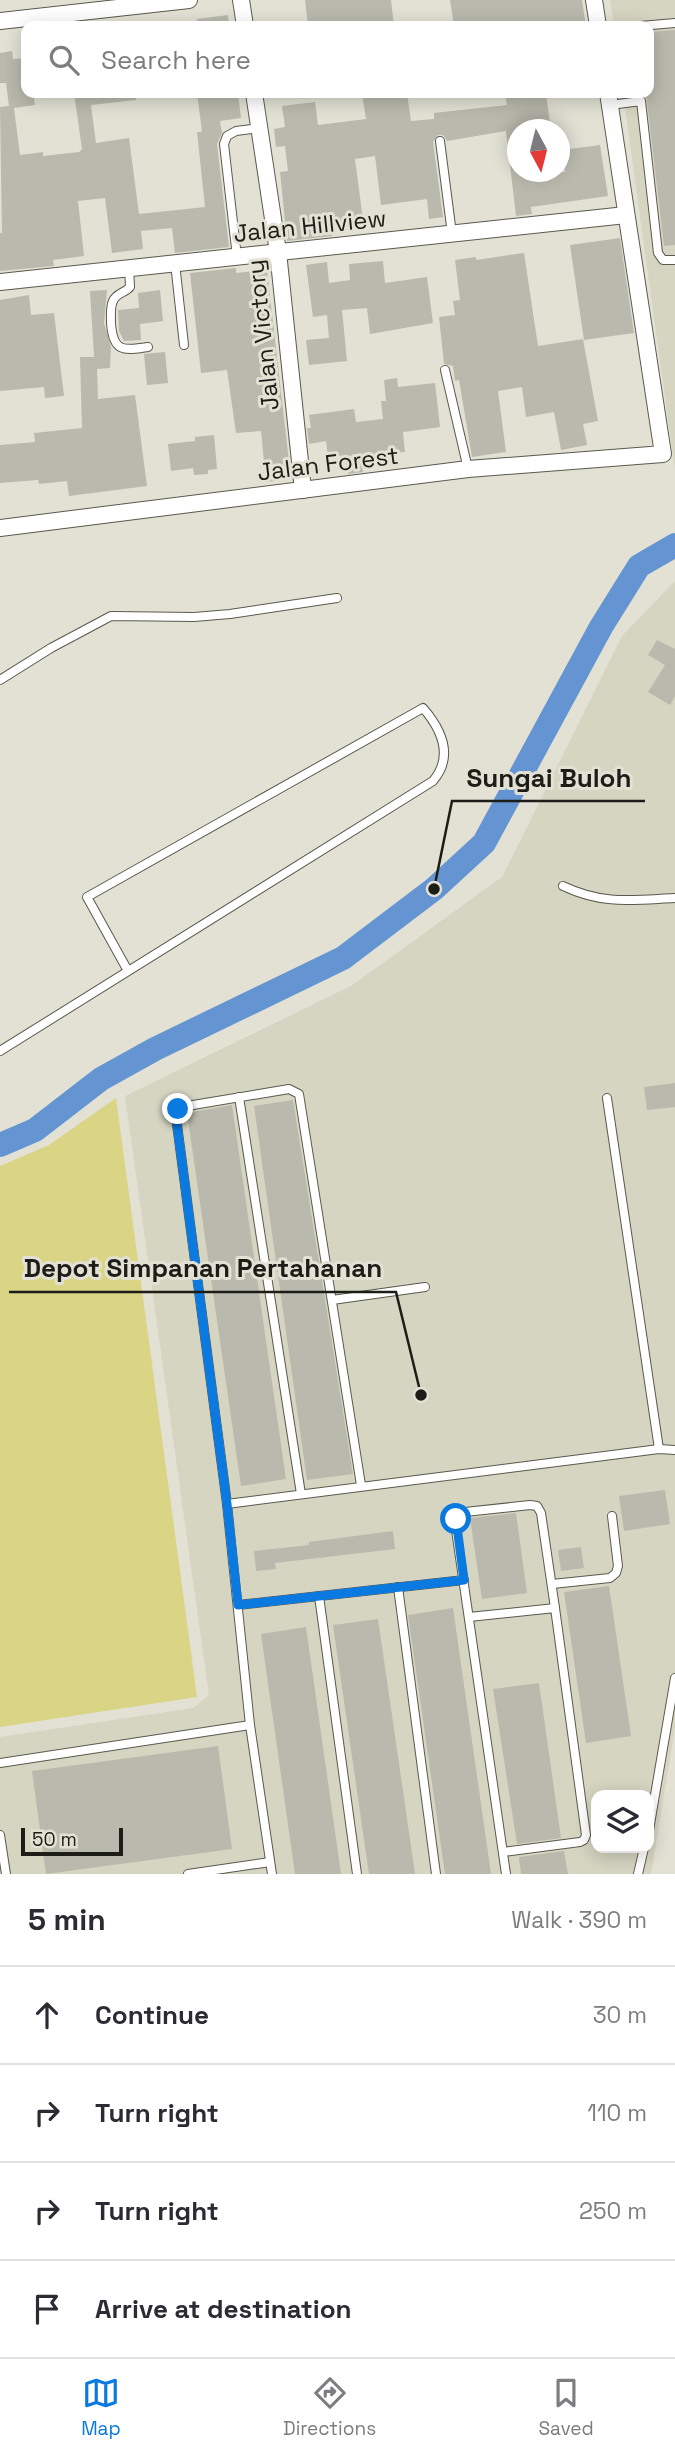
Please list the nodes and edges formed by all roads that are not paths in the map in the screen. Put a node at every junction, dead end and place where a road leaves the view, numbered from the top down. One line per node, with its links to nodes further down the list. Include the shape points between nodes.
1 (189, 0): 4 (street)
2 (241, 0): 5 (street)
3 (594, 0): 6 (street)
4 (0, 21)
5 (244, 21)
6 (597, 21)
7 (675, 23): 8 (lane)
8 (654, 25)
9 (255, 98): 12 (street, Jalan Victory)
10 (641, 98): 18 (lane, via 658,253 663,260)
11 (609, 99): 14 (street)
12 (260, 128): 16 (street, Jalan Victory); 17 (lane, via 236,131 227,135 224,144)
13 (440, 141): 15 (lane)
14 (626, 215): 15 (street, Jalan Hillview); 25 (street)
15 (452, 234): 16 (street, Jalan Hillview)
16 (278, 252): 17 (street, Jalan Hillview); 27 (street, Jalan Victory)
17 (237, 257): 19 (street, Jalan Hillview)
18 (675, 260)
19 (175, 263): 20 (street, Jalan Hillview); 22 (lane)
20 (129, 268): 21 (street, Jalan Hillview); 23 (lane, via 129,290 113,301 112,338 124,349)
21 (0, 282)
22 (184, 345)
23 (148, 347)
24 (444, 370): 26 (lane)
25 (669, 454): 26 (street, Jalan Forest)
26 (468, 469): 27 (street, Jalan Forest)
27 (303, 490): 28 (street, Jalan Forest)
28 (0, 528)
29 (337, 598): 30 (lane, via 194,617 111,616)
30 (0, 680)
31 (563, 886): 32 (lane, via 585,896 623,901)
32 (675, 898)
33 (128, 971): 33 (lane, via 87,897 422,708 430,717 444,741 445,753 442,769 433,781); 34 (lane)
34 (0, 1051)
35 (239, 1097): 38 (lane, via 289,1089 299,1094); 42 (lane); 43 (lane, via 185,1105 176,1117)
36 (607, 1098): 39 (lane)
37 (425, 1287): 38 (lane)
38 (332, 1300): 41 (lane)
39 (659, 1449): 40 (lane); 41 (lane)
40 (675, 1450)
41 (361, 1485): 42 (lane)
42 (301, 1494): 43 (lane)
43 (227, 1504): 49 (lane)
44 (612, 1516): 46 (lane, via 616,1573 610,1578)
45 (464, 1580): 46 (lane, via 457,1516 530,1504 541,1513); 47 (lane); 51 (lane)
46 (552, 1584): 50 (lane)
47 (398, 1587): 48 (lane); 64 (lane)
48 (319, 1596): 49 (lane); 63 (lane)
49 (238, 1605): 53 (lane)
50 (555, 1608): 51 (lane); 57 (lane, via 586,1835 580,1842)
51 (469, 1617): 57 (lane)
52 (675, 1678): 55 (lane)
53 (250, 1725): 54 (lane); 59 (lane)
54 (0, 1763)
55 (654, 1801)
56 (0, 1835): 60 (lane)
57 (503, 1852): 65 (lane)
58 (643, 1853): 66 (lane)
59 (270, 1862): 61 (lane); 62 (lane)
60 (6, 1874)
61 (188, 1874)
62 (272, 1874)
63 (357, 1874)
64 (436, 1874)
65 (506, 1874)
66 (638, 1874)

